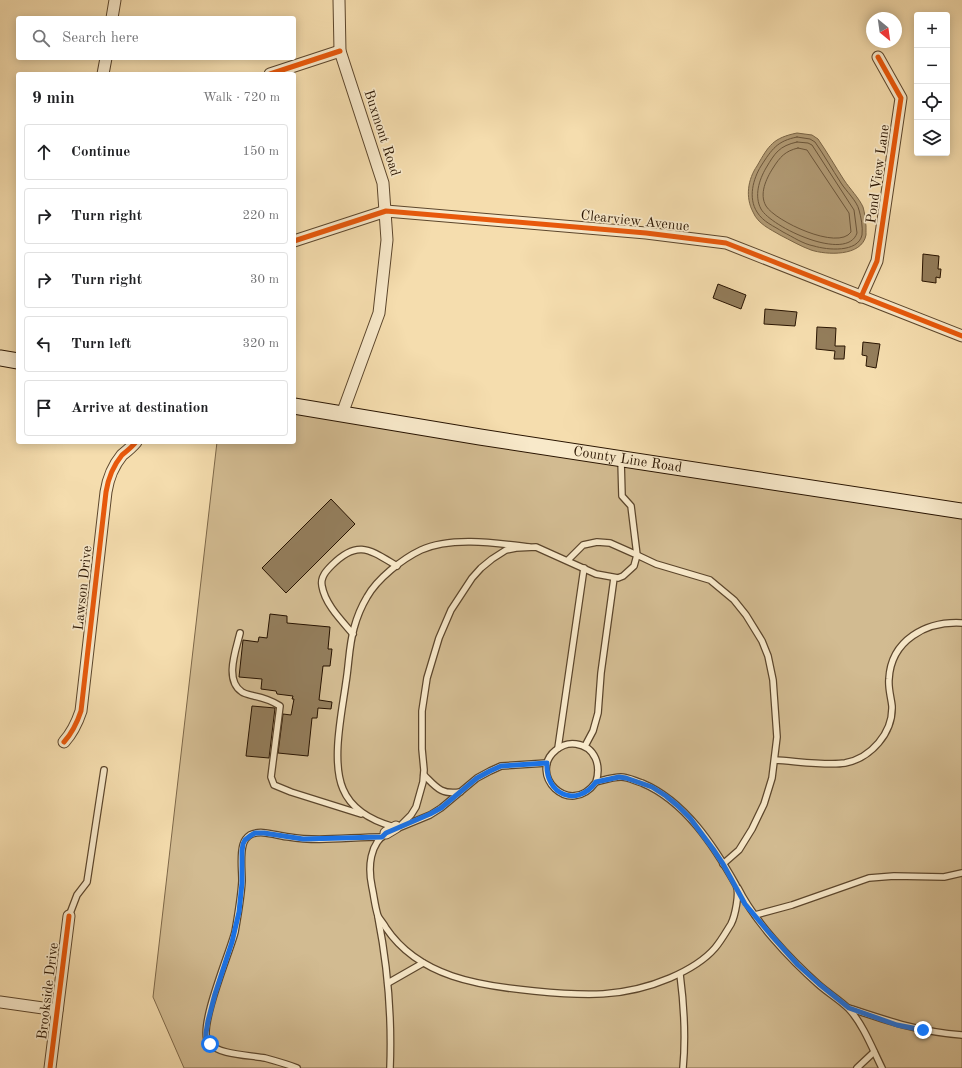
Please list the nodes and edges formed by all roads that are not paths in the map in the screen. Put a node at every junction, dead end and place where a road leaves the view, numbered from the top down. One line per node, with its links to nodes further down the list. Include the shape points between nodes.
1 (115, 0): 3 (street)
2 (339, 0): 4 (street, Buxmont Road)
3 (112, 16)
4 (340, 51): 8 (street); 9 (street, Buxmont Road, via 383,183)
5 (878, 57): 11 (street, Pond View Lane, via 901,98 877,261)
6 (106, 60): 7 (street)
7 (103, 72)
8 (276, 72)
9 (386, 211): 10 (street, Clearview Avenue); 11 (street, Clearview Avenue, via 726,243); 16 (street, Buxmont Road, via 387,240 379,313)
10 (296, 240)
11 (861, 297): 12 (street, Clearview Avenue)
12 (962, 336)
13 (0, 358): 14 (main road)
14 (16, 361)
15 (296, 406): 16 (main road, County Line Road)
16 (342, 414): 18 (main road, County Line Road)
17 (134, 444): 29 (street, Lawson Drive, via 122,456 108,479 81,711 75,728)
18 (621, 459): 19 (main road, County Line Road); 21 (lane, via 622,496 631,506)
19 (962, 511)
20 (529, 547): 22 (lane); 23 (lane, via 479,543 446,544 422,550); 35 (lane, via 506,550 481,568 447,618 438,638 423,704)
21 (637, 555): 22 (lane, via 610,543 597,542 583,545); 25 (lane, via 630,571); 32 (lane, via 656,564 710,580 734,600 752,623 762,640 772,672 777,736)
22 (568, 560): 24 (lane)
23 (397, 566): 28 (lane, via 377,583 368,596 360,610); 28 (lane, via 377,554 354,549 342,555 325,572 321,584 324,596)
24 (584, 568): 25 (lane); 31 (lane)
25 (614, 578): 30 (lane, via 597,717)
26 (962, 623): 32 (lane, via 924,629 913,635 899,649 890,668 892,706 888,729 875,747 866,754 856,760 835,764)
27 (240, 634): 38 (lane, via 234,656 233,681 242,692 280,706 271,777 274,785)
28 (353, 634): 38 (lane, via 337,758 342,789)
29 (64, 742)
30 (585, 746): 31 (lane, via 571,744); 36 (lane, via 596,758 599,766)
31 (558, 748): 33 (lane)
32 (776, 760): 41 (lane, via 769,791 759,817 739,850)
33 (547, 763): 36 (lane, via 546,772 551,784 560,793 568,796 584,794); 37 (lane, via 501,766 477,778)
34 (104, 770): 46 (lane, via 87,882 77,895)
35 (424, 774): 37 (lane, via 436,787 449,794); 39 (lane, via 416,807 404,823)
36 (596, 782): 41 (lane, via 626,778 652,787 666,796 690,818)
37 (460, 792): 40 (lane, via 441,808)
38 (365, 816): 39 (lane)
39 (396, 827): 40 (street)
40 (384, 835): 44 (lane, via 374,845 370,871); 56 (lane, via 303,839 255,833 243,844 239,912 215,994 206,1038 215,1048 224,1051)
41 (723, 864): 43 (lane)
42 (962, 873): 45 (lane, via 944,877 868,878 792,906)
43 (738, 888): 45 (lane, via 745,904); 48 (lane, via 734,919 723,937 705,958)
44 (378, 915): 47 (lane, via 394,939); 49 (lane)
45 (755, 915): 51 (lane, via 798,965)
46 (69, 916): 52 (street, Brookside Drive)
47 (423, 963): 48 (lane, via 452,977 470,982 505,989 572,994 618,993 639,989); 49 (lane)
48 (680, 974): 58 (lane, via 685,1036)
49 (388, 983): 57 (lane, via 392,1035)
50 (0, 1002): 52 (street)
51 (849, 1008): 53 (lane, via 897,1025); 54 (lane)
52 (58, 1010): 55 (street, Brookside Drive)
53 (962, 1035)
54 (874, 1052): 59 (lane); 60 (lane)
55 (50, 1068)
56 (297, 1068)
57 (390, 1068)
58 (683, 1068)
59 (856, 1068)
60 (882, 1068)

